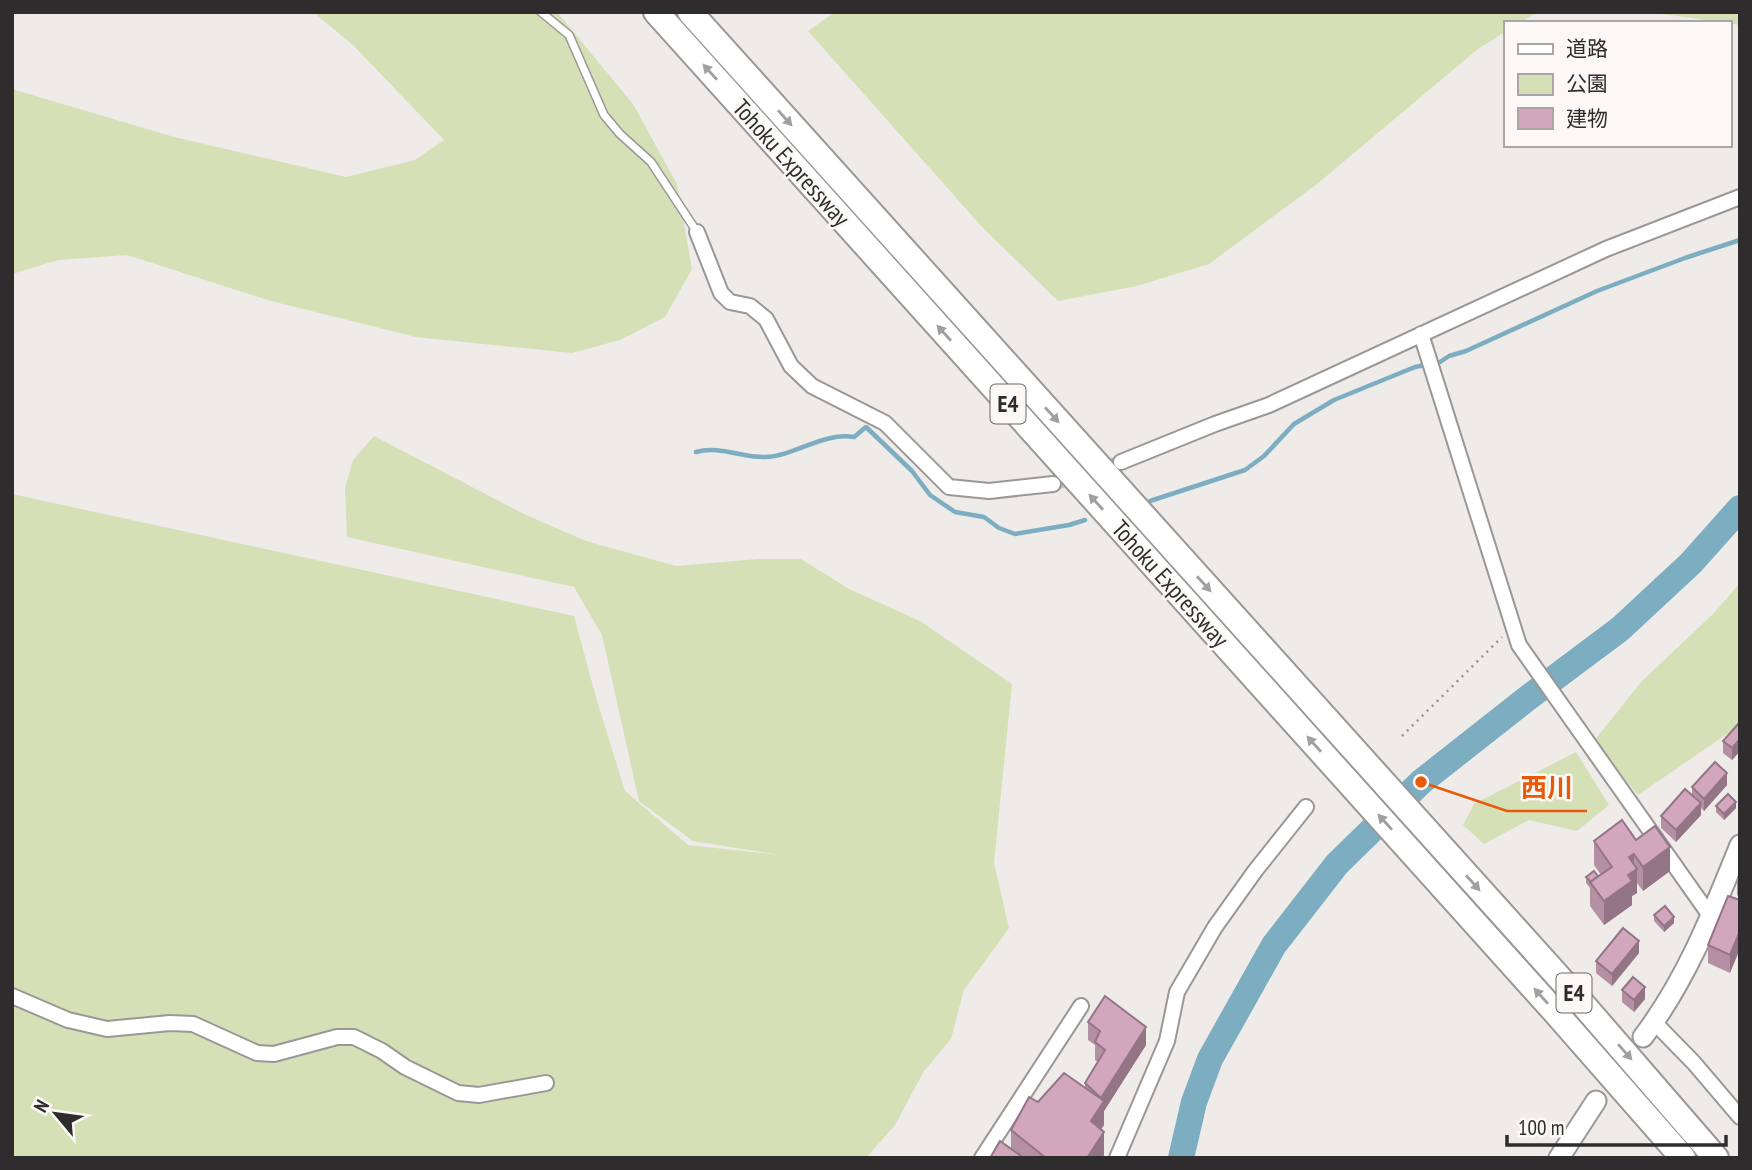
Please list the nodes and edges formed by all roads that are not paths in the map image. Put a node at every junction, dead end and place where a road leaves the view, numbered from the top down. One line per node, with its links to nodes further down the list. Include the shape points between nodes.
1 (541, 12): 5 (lane, via 569,35 604,115 650,162)
2 (656, 12): 21 (highway, Tohoku Expressway / E4, one-way to 2)
3 (690, 12): 22 (highway, Tohoku Expressway / E4, one-way to 22, via 1574,994)
4 (1740, 197): 6 (street, via 1606,249)
5 (697, 232): 8 (street, via 721,293 766,319 791,366 812,386 885,423 949,487 989,491)
6 (1421, 334): 7 (street, via 1269,405); 11 (street, via 1519,645)
7 (1121, 462)
8 (1053, 484)
9 (1306, 807): 19 (street, via 1215,927 1177,992 1167,1041)
10 (1740, 845): 11 (main road)
11 (1711, 917): 14 (main road)
12 (12, 996): 15 (street, via 68,1020 107,1029 193,1024 257,1054 354,1037 458,1093 479,1095)
13 (1081, 1006): 18 (street)
14 (1648, 1029): 17 (street, via 1695,1063)
15 (546, 1083)
16 (1596, 1101): 20 (main road)
17 (1740, 1117)
18 (982, 1158)
19 (1117, 1158)
20 (1559, 1158)
21 (1683, 1158)
22 (1716, 1158)

